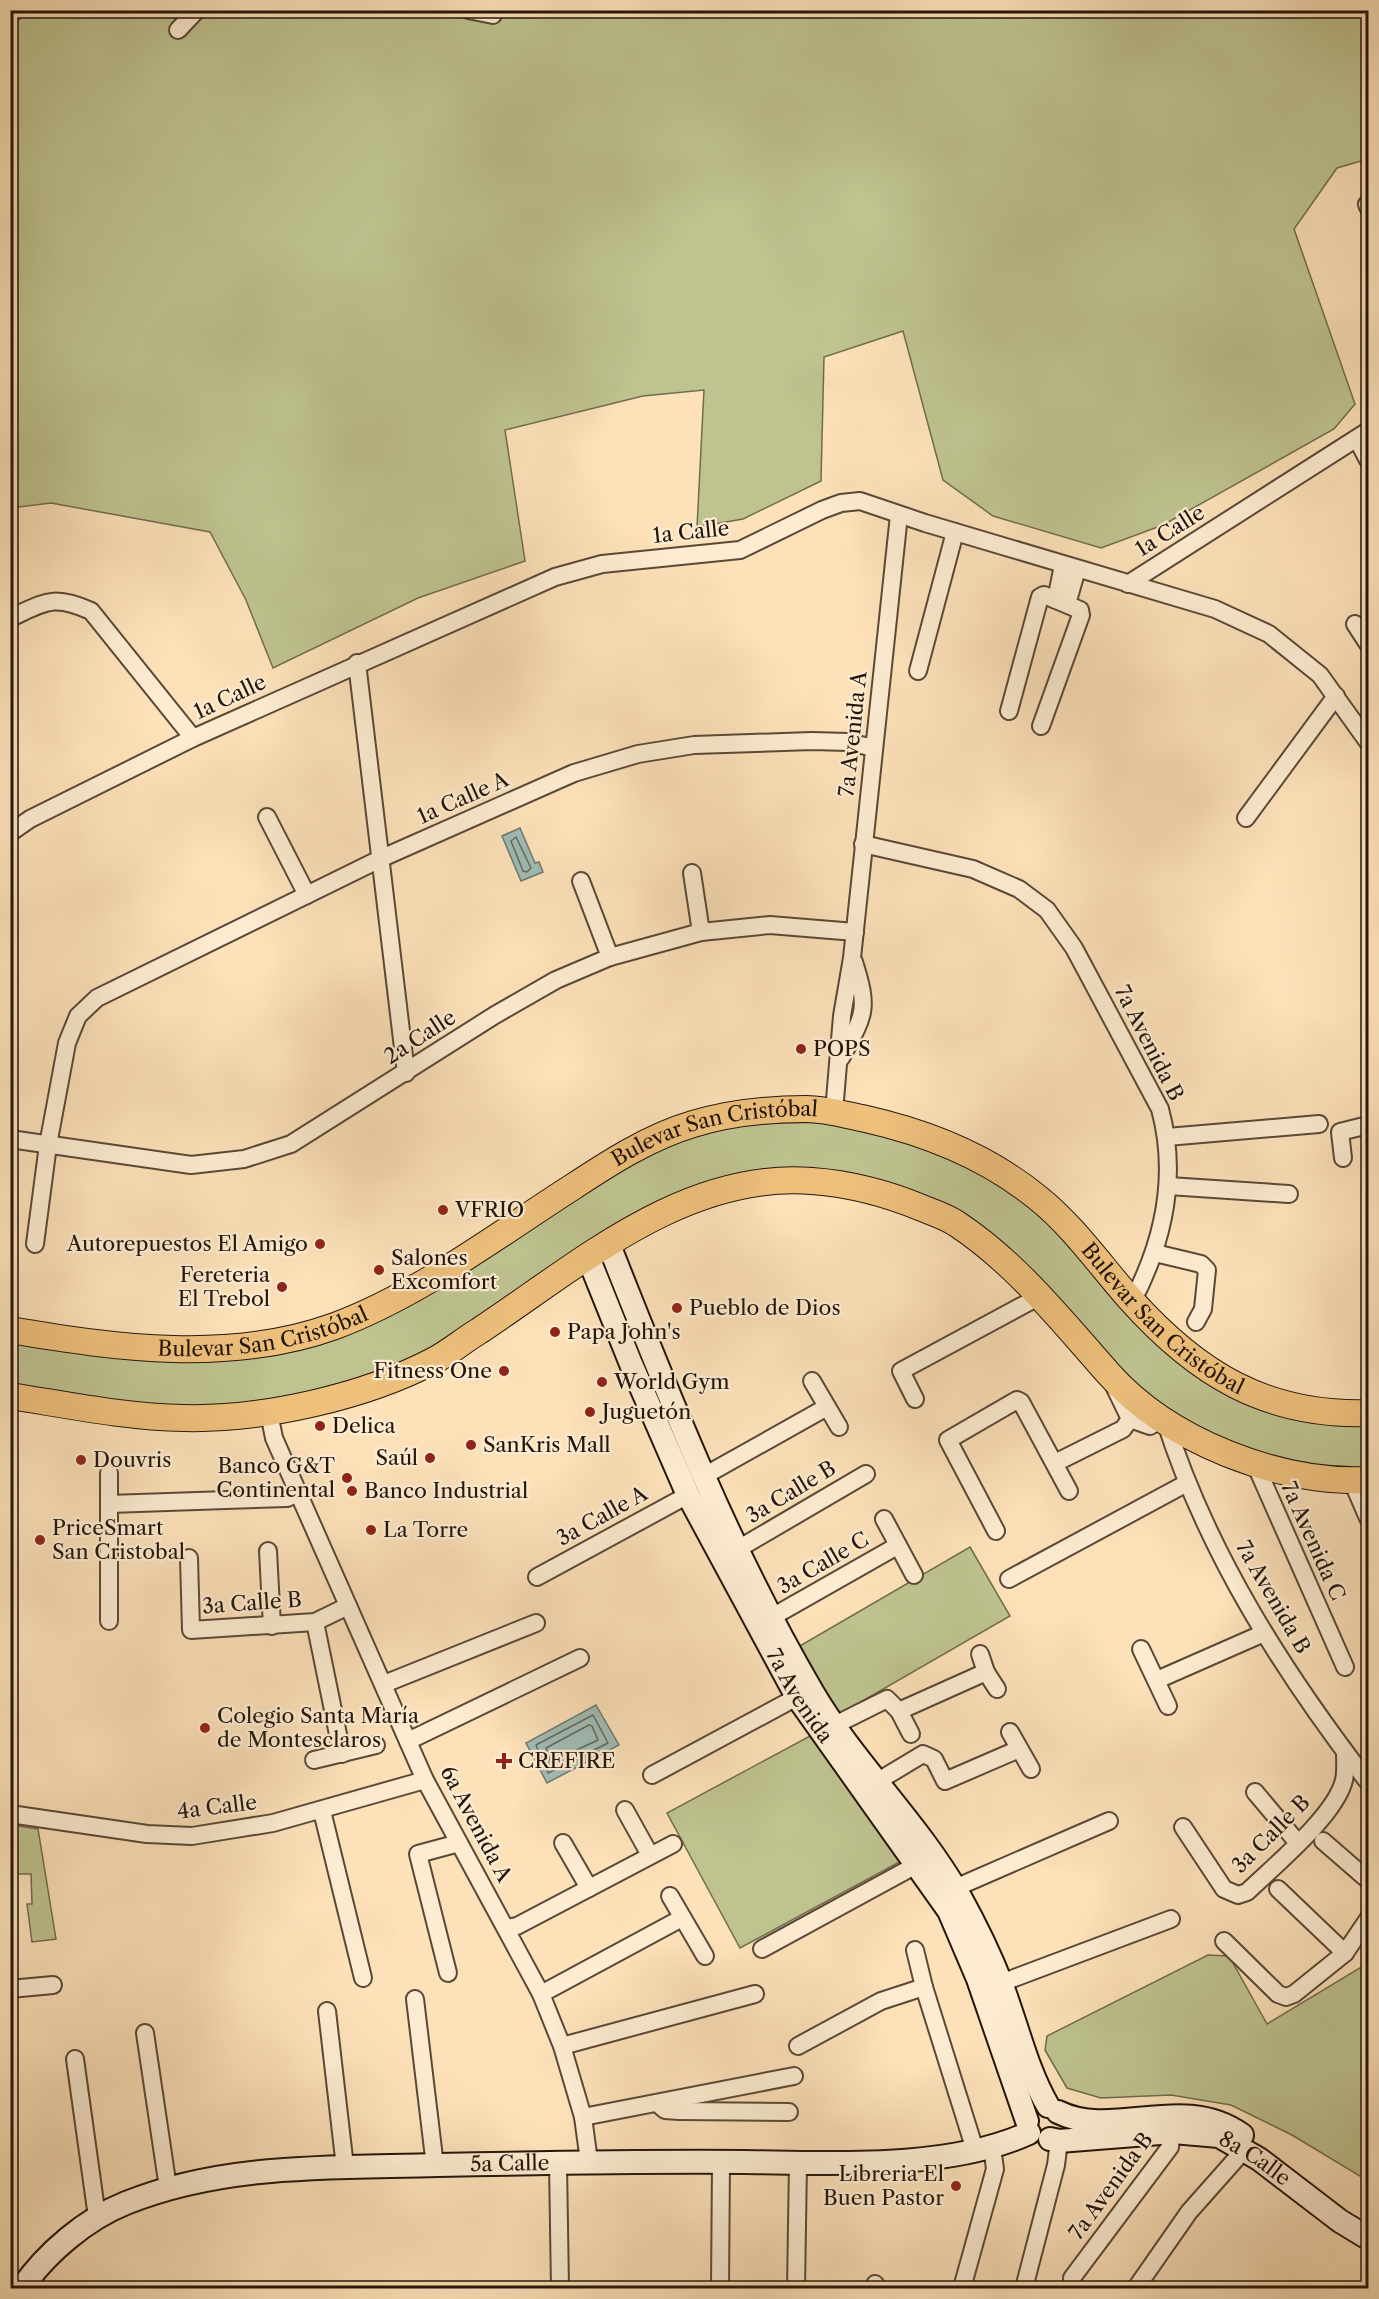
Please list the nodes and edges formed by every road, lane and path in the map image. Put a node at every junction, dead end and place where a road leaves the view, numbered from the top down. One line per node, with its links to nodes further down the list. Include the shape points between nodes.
1 (197, 10): 4 (street)
2 (468, 10): 3 (street)
3 (493, 15)
4 (178, 30)
5 (1363, 435): 6 (street); 10 (street, 1a Calle)
6 (1368, 460)
7 (899, 515): 8 (street, 1a Calle); 15 (street, 1a Calle, via 860,501 842,503 740,550 602,564 564,575); 24 (street, 7a Avenida A)
8 (955, 532): 9 (street, 1a Calle); 16 (street)
9 (1070, 567): 10 (street, 1a Calle); 11 (street)
10 (1128, 584): 17 (street, via 1215,609 1269,634 1320,675)
11 (1061, 602): 18 (street, via 1044,596 1038,600); 21 (street, via 1080,610 1081,615)
12 (10, 618): 22 (street, via 49,600 70,602 91,611)
13 (1355, 624): 14 (street)
14 (1368, 644)
15 (357, 663): 22 (street, 1a Calle); 29 (street)
16 (918, 671)
17 (1336, 696): 19 (street); 20 (street)
18 (1009, 711)
19 (1352, 717): 20 (street); 23 (street)
20 (1318, 723): 26 (street)
21 (1041, 726)
22 (193, 738): 27 (street, 1a Calle, via 30,819)
23 (1368, 742)
24 (874, 748): 28 (street, 7a Avenida A); 29 (street, 1a Calle A, via 848,742 754,742 694,745 638,754 574,773)
25 (267, 817): 32 (street)
26 (1246, 818)
27 (10, 833)
28 (863, 844): 34 (street, 7a Avenida A); 40 (street, 7a Avenida B, via 973,869 1019,889 1047,910 1074,948 1160,1109)
29 (382, 858): 32 (street, 1a Calle A); 36 (street)
30 (692, 873): 33 (street)
31 (581, 881): 35 (street)
32 (307, 895): 42 (street, 1a Calle A, via 97,998 78,1016 67,1043)
33 (700, 932): 34 (street, 2a Calle, via 770,925); 35 (street, 2a Calle)
34 (855, 932): 37 (street, 7a Avenida A, via 852,958 864,994 861,1021 838,1064)
35 (609, 957): 36 (street, 2a Calle, via 556,980)
36 (406, 1073): 42 (street, 2a Calle, via 291,1144 244,1159 191,1165)
37 (834, 1112): 51 (main road, Bulevar San Cristóbal, via 926,1135 999,1170 1047,1206); 54 (main road, Bulevar San Cristóbal, via 808,1109 747,1113 692,1124 600,1169 399,1296 332,1327 285,1340 172,1350)
38 (1319, 1124): 40 (street)
39 (1368, 1125): 43 (street, via 1340,1132)
40 (1167, 1137): 44 (street, 7a Avenida B)
41 (10, 1138): 42 (street, 2a Calle)
42 (48, 1144): 46 (street)
43 (1343, 1158)
44 (1169, 1186): 45 (street); 48 (street, 7a Avenida B)
45 (1289, 1194)
46 (35, 1244)
47 (598, 1251): 49 (main road, via 658,1215 721,1190 771,1181 808,1180 884,1193 954,1221); 57 (street, 7a Avenida); 63 (main road, via 434,1360 368,1387)
48 (1155, 1253): 51 (street, 7a Avenida B); 52 (street, via 1201,1264 1207,1270 1203,1309)
49 (1005, 1263): 50 (street); 53 (main road)
50 (1029, 1302): 53 (street); 60 (street, via 902,1371)
51 (1132, 1302): 64 (main road, Bulevar San Cristóbal, via 1181,1350 1236,1388 1314,1411)
52 (1196, 1322)
53 (1070, 1328): 55 (main road)
54 (13, 1331)
55 (1110, 1376): 65 (street); 66 (main road)
56 (812, 1381): 62 (street)
57 (652, 1385): 72 (street, 7a Avenida); 77 (street, 7a Avenida)
58 (10, 1390): 61 (main road)
59 (10, 1396): 61 (main road)
60 (915, 1399)
61 (43, 1401): 63 (main road, via 185,1418)
62 (827, 1407): 67 (street); 72 (street)
63 (269, 1413): 76 (street, 6a Avenida A, via 274,1438)
64 (1368, 1413)
65 (1130, 1419): 66 (street, via 1150,1426); 68 (street, via 1123,1429)
66 (1164, 1419): 69 (main road); 74 (street, 7a Avenida B)
67 (839, 1427)
68 (1055, 1463): 75 (street); 81 (street, via 1019,1400 949,1439)
69 (1256, 1466): 73 (main road, via 1305,1477); 99 (street, 7a Avenida C)
70 (109, 1473): 78 (street)
71 (867, 1474): 83 (street, 3a Calle B)
72 (704, 1476): 83 (street, 7a Avenida)
73 (1360, 1480): 79 (street)
74 (1187, 1484): 88 (street); 95 (street, 7a Avenida B)
75 (1069, 1491)
76 (297, 1493): 78 (street, via 287,1498); 89 (street, 6a Avenida A)
77 (688, 1495): 87 (street, 3a Calle A); 104 (street, 7a Avenida)
78 (109, 1504): 91 (street)
79 (1368, 1518)
80 (884, 1519): 82 (street)
81 (996, 1531)
82 (897, 1546): 86 (street); 90 (street, 3a Calle C)
83 (738, 1549): 90 (street, 7a Avenida)
84 (268, 1551): 94 (street)
85 (189, 1558): 94 (street, 3a Calle B, via 191,1630)
86 (914, 1575)
87 (537, 1577)
88 (1009, 1579)
89 (348, 1606): 92 (street, 3a Calle B); 102 (street, 6a Avenida A)
90 (771, 1617): 107 (street, 7a Avenida)
91 (109, 1621)
92 (315, 1622): 94 (street, 3a Calle B); 114 (street)
93 (536, 1623): 102 (street)
94 (272, 1626)
95 (1264, 1633): 101 (street); 113 (street, 7a Avenida B)
96 (1141, 1649): 101 (street)
97 (980, 1654): 100 (street)
98 (580, 1658): 110 (street)
99 (1345, 1667)
100 (986, 1672): 103 (street); 106 (street)
101 (1157, 1680): 105 (street)
102 (384, 1684): 110 (street, 6a Avenida A)
103 (997, 1689)
104 (797, 1697): 117 (street); 133 (street, 7a Avenida)
105 (1168, 1706)
106 (899, 1712): 107 (street, via 884,1700); 109 (street)
107 (835, 1725): 119 (street, 7a Avenida)
108 (1010, 1732): 112 (street)
109 (911, 1734)
110 (408, 1741): 118 (street, 6a Avenida A)
111 (376, 1745): 114 (street)
112 (1019, 1749): 116 (street); 119 (street, via 945,1781 934,1759 923,1754)
113 (1345, 1752): 120 (street, 7a Avenida B); 130 (street, 3a Calle B, via 1344,1779 1337,1798)
114 (342, 1754): 115 (street)
115 (314, 1760)
116 (1031, 1769)
117 (652, 1775)
118 (425, 1780): 123 (street, 4a Calle); 128 (street, 6a Avenida A)
119 (878, 1780): 135 (street, 7a Avenida)
120 (1368, 1782)
121 (1255, 1792): 130 (street)
122 (625, 1810): 132 (street)
123 (322, 1811): 124 (street, 4a Calle, via 234,1831 192,1836 147,1834); 149 (street)
124 (10, 1814)
125 (1109, 1821): 135 (street)
126 (1183, 1827): 130 (street, 3a Calle B, via 1230,1894 1247,1892)
127 (1323, 1841): 134 (street)
128 (459, 1843): 142 (street, 6a Avenida A); 148 (street, via 418,1854)
129 (563, 1843): 136 (street)
130 (1298, 1843)
131 (673, 1844): 132 (street)
132 (650, 1855): 136 (street)
133 (918, 1863): 144 (street); 169 (street, 7a Avenida, via 963,1940)
134 (1368, 1880)
135 (955, 1887): 150 (street, 7a Avenida)
136 (588, 1888): 142 (street, via 518,1926)
137 (1278, 1888): 146 (street)
138 (670, 1896): 139 (street)
139 (682, 1918): 147 (street); 154 (street)
140 (1171, 1919): 150 (street)
141 (1368, 1919): 146 (street)
142 (507, 1928): 154 (street, 6a Avenida A)
143 (1224, 1941): 146 (street, via 1278,1994 1286,1997)
144 (762, 1949)
145 (915, 1950): 152 (street)
146 (1345, 1953)
147 (705, 1956)
148 (448, 1973)
149 (363, 1978)
150 (1001, 1983): 164 (street, 7a Avenida, via 1032,2076)
151 (53, 1985): 153 (street)
152 (924, 1987): 160 (street, via 881,2001); 171 (street)
153 (10, 1989)
154 (541, 1994): 159 (street, 6a Avenida A)
155 (754, 1994): 159 (street)
156 (415, 1999): 177 (street)
157 (327, 2011): 178 (street)
158 (145, 2033): 179 (street)
159 (562, 2046): 166 (street, 6a Avenida A)
160 (798, 2046)
161 (75, 2060): 180 (street)
162 (794, 2076): 163 (street)
163 (656, 2103): 165 (street, via 665,2110); 166 (street)
164 (1053, 2109): 168 (street, 8a Calle, via 1083,2121); 169 (street, via 1061,2128); 169 (street, via 1036,2107)
165 (789, 2112)
166 (583, 2117): 173 (street, 6a Avenida A)
167 (1197, 2117): 168 (street, 8a Calle); 170 (street, via 1235,2138); 172 (street, 8a Calle, via 1225,2123)
168 (1173, 2124): 169 (street, 8a Calle); 170 (street, 8a Calle); 184 (street, 7a Avenida B, via 1170,2147)
169 (1041, 2134): 171 (street, 5a Calle); 190 (street, via 1056,2165)
170 (1240, 2146): 172 (street, 8a Calle); 191 (street, via 1230,2167 1190,2212)
171 (984, 2148): 175 (street, 5a Calle, via 934,2159); 189 (street, via 995,2169)
172 (1262, 2155): 181 (street, 8a Calle)
173 (589, 2161): 174 (street, 5a Calle); 176 (street, 5a Calle)
174 (721, 2162): 175 (street, 5a Calle); 187 (street)
175 (798, 2163): 188 (street)
176 (558, 2164): 177 (street, 5a Calle); 186 (street)
177 (435, 2166): 178 (street, 5a Calle)
178 (345, 2167): 179 (street, 5a Calle, via 247,2172)
179 (168, 2188): 180 (street, 5a Calle)
180 (97, 2217): 185 (street, 5a Calle, via 32,2273)
181 (1343, 2217): 182 (street, 8a Calle); 183 (street, 8a Calle)
182 (1368, 2225)
183 (1368, 2238)
184 (1072, 2278)
185 (22, 2289)
186 (560, 2289)
187 (720, 2289)
188 (796, 2289)
189 (962, 2289)
190 (1024, 2289)
191 (1136, 2289)

